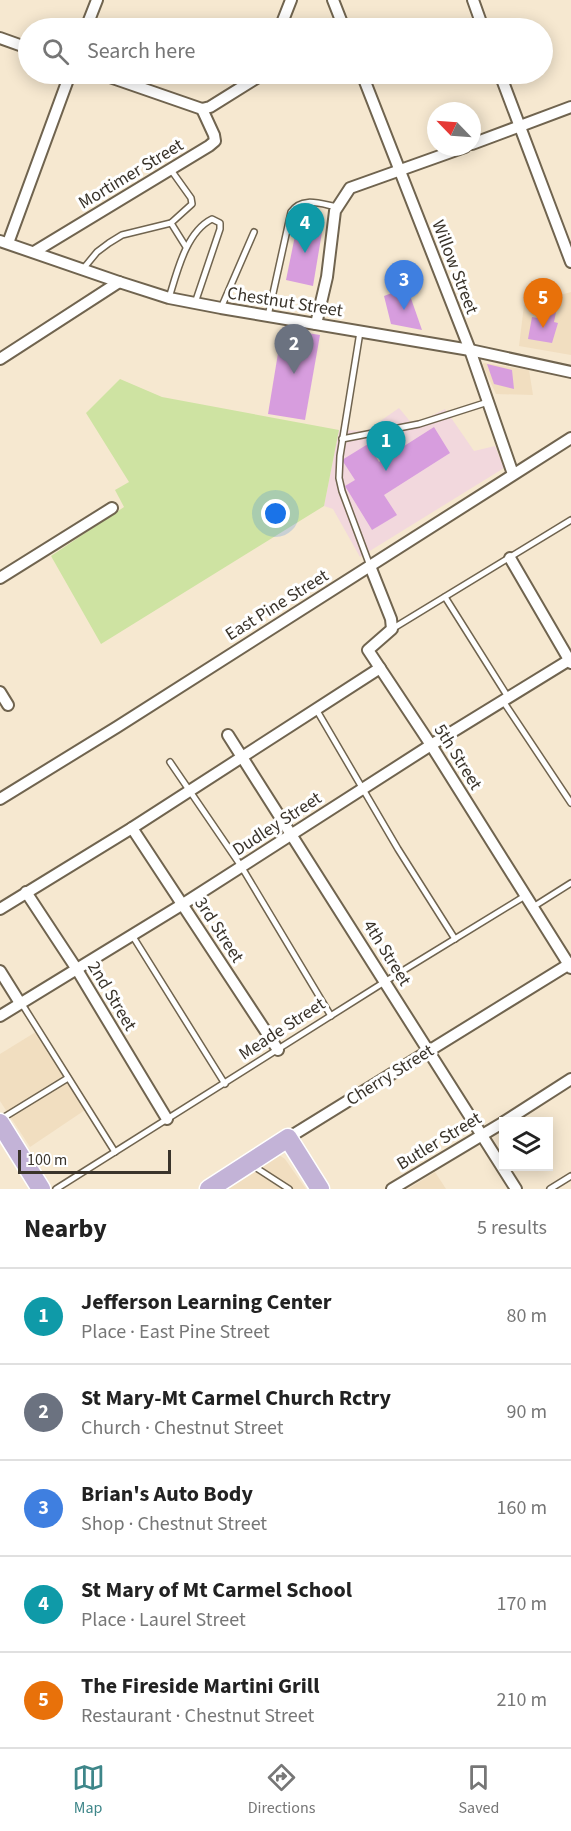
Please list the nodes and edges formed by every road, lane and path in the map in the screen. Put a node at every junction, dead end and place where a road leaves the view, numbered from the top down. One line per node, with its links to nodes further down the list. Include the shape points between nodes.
1 (97, 0): 5 (street)
2 (291, 0): 6 (street)
3 (333, 0): 7 (street)
4 (472, 0): 8 (street)
5 (91, 18)
6 (284, 18)
7 (340, 18)
8 (479, 18)
9 (0, 38): 10 (street)
10 (18, 44)
11 (66, 84): 26 (street)
12 (130, 84): 17 (street)
13 (247, 84): 17 (street)
14 (366, 84): 22 (street, Willow Street)
15 (504, 84): 18 (street)
16 (571, 107): 18 (street)
17 (202, 109): 21 (street, Mortimer Street, via 215,141)
18 (520, 127): 19 (street); 29 (street)
19 (481, 141)
20 (441, 156): 22 (street)
21 (171, 169): 24 (lane, via 192,204); 28 (street, Mortimer Street)
22 (400, 171): 23 (street, via 350,188); 38 (street, Willow Street)
23 (338, 207): 35 (lane, via 302,203 294,207); 36 (street)
24 (171, 223): 27 (lane); 30 (lane, via 122,235 97,252)
25 (254, 232): 34 (lane)
26 (4, 242): 28 (street, Chestnut Street)
27 (186, 247): 32 (lane); 33 (lane, via 208,221 220,223)
28 (34, 252): 30 (street, Chestnut Street)
29 (571, 262)
30 (83, 269): 31 (street, Chestnut Street)
31 (118, 282): 32 (street, Chestnut Street); 39 (street)
32 (170, 297): 33 (street, Chestnut Street)
33 (195, 303): 34 (street, Chestnut Street)
34 (221, 308): 35 (street, Chestnut Street)
35 (268, 316): 36 (street, Chestnut Street)
36 (316, 324): 37 (street, Chestnut Street)
37 (360, 331): 38 (street, Chestnut Street); 43 (lane)
38 (470, 350): 40 (street, Chestnut Street); 41 (street, Willow Street)
39 (0, 359)
40 (571, 372)
41 (488, 402): 43 (lane, via 419,424); 44 (street, Willow Street)
42 (571, 438): 44 (street, East Pine Street)
43 (342, 439): 48 (lane, via 339,478)
44 (513, 474): 48 (street, East Pine Street)
45 (112, 508): 49 (street)
46 (571, 520): 47 (lane)
47 (510, 558): 50 (lane); 52 (street)
48 (370, 566): 51 (street); 64 (street, East Pine Street)
49 (0, 578)
50 (445, 597): 51 (lane); 55 (lane)
51 (392, 628): 53 (street, 5th Street, via 368,650)
52 (570, 661): 55 (street, Dudley Street)
53 (380, 668): 57 (street); 59 (street, 5th Street)
54 (0, 692): 56 (street)
55 (506, 699): 59 (street, Dudley Street); 65 (lane)
56 (8, 705)
57 (316, 709): 60 (street); 62 (lane)
58 (228, 735): 60 (street, 4th Street)
59 (431, 745): 62 (street, Dudley Street); 71 (street, 5th Street)
60 (242, 757): 63 (street); 67 (street, 4th Street)
61 (170, 762): 63 (lane)
62 (362, 789): 67 (street, Dudley Street); 76 (lane)
63 (190, 790): 66 (street); 68 (lane)
64 (0, 799)
65 (571, 803)
66 (132, 828): 70 (street); 72 (street, 3rd Street)
67 (292, 833): 68 (street, Dudley Street); 80 (street, 4th Street)
68 (241, 866): 72 (street, Dudley Street); 83 (lane)
69 (571, 883): 73 (lane)
70 (26, 892): 74 (street); 78 (street, 2nd Street)
71 (526, 896): 73 (street, 5th Street); 76 (lane, Meade Street)
72 (183, 904): 75 (street, Dudley Street); 84 (street, 3rd Street)
73 (533, 907): 77 (street, 5th Street)
74 (0, 909)
75 (132, 934): 78 (street, Dudley Street); 88 (lane)
76 (455, 939): 80 (lane, Meade Street)
77 (570, 965): 85 (street, Cherry Street)
78 (76, 968): 81 (street, Dudley Street); 90 (street, 2nd Street)
79 (0, 971): 81 (street)
80 (386, 981): 83 (lane, Meade Street); 85 (street, 4th Street)
81 (20, 1003): 82 (street, Dudley Street); 86 (lane)
82 (0, 1016)
83 (331, 1016): 84 (lane, Meade Street)
84 (278, 1050): 88 (lane, Meade Street)
85 (428, 1051): 93 (street, 4th Street); 94 (street, Cherry Street)
86 (68, 1078): 91 (lane); 95 (lane)
87 (571, 1079): 89 (street, Butler Street)
88 (225, 1084): 90 (lane, Meade Street)
89 (512, 1117)
90 (167, 1119): 95 (lane, Meade Street)
91 (0, 1122): 99 (main road)
92 (499, 1125): 93 (street, Butler Street)
93 (481, 1136): 103 (street, Butler Street); 104 (street, 4th Street)
94 (288, 1138): 96 (main road, Cherry Street); 98 (main road)
95 (115, 1152): 100 (lane, Meade Street)
96 (253, 1161): 101 (main road, Cherry Street); 102 (lane, via 258,1169)
97 (571, 1176): 105 (lane)
98 (317, 1188)
99 (40, 1189)
100 (56, 1189)
101 (209, 1189)
102 (289, 1189)
103 (392, 1189)
104 (516, 1189)
105 (550, 1189)

